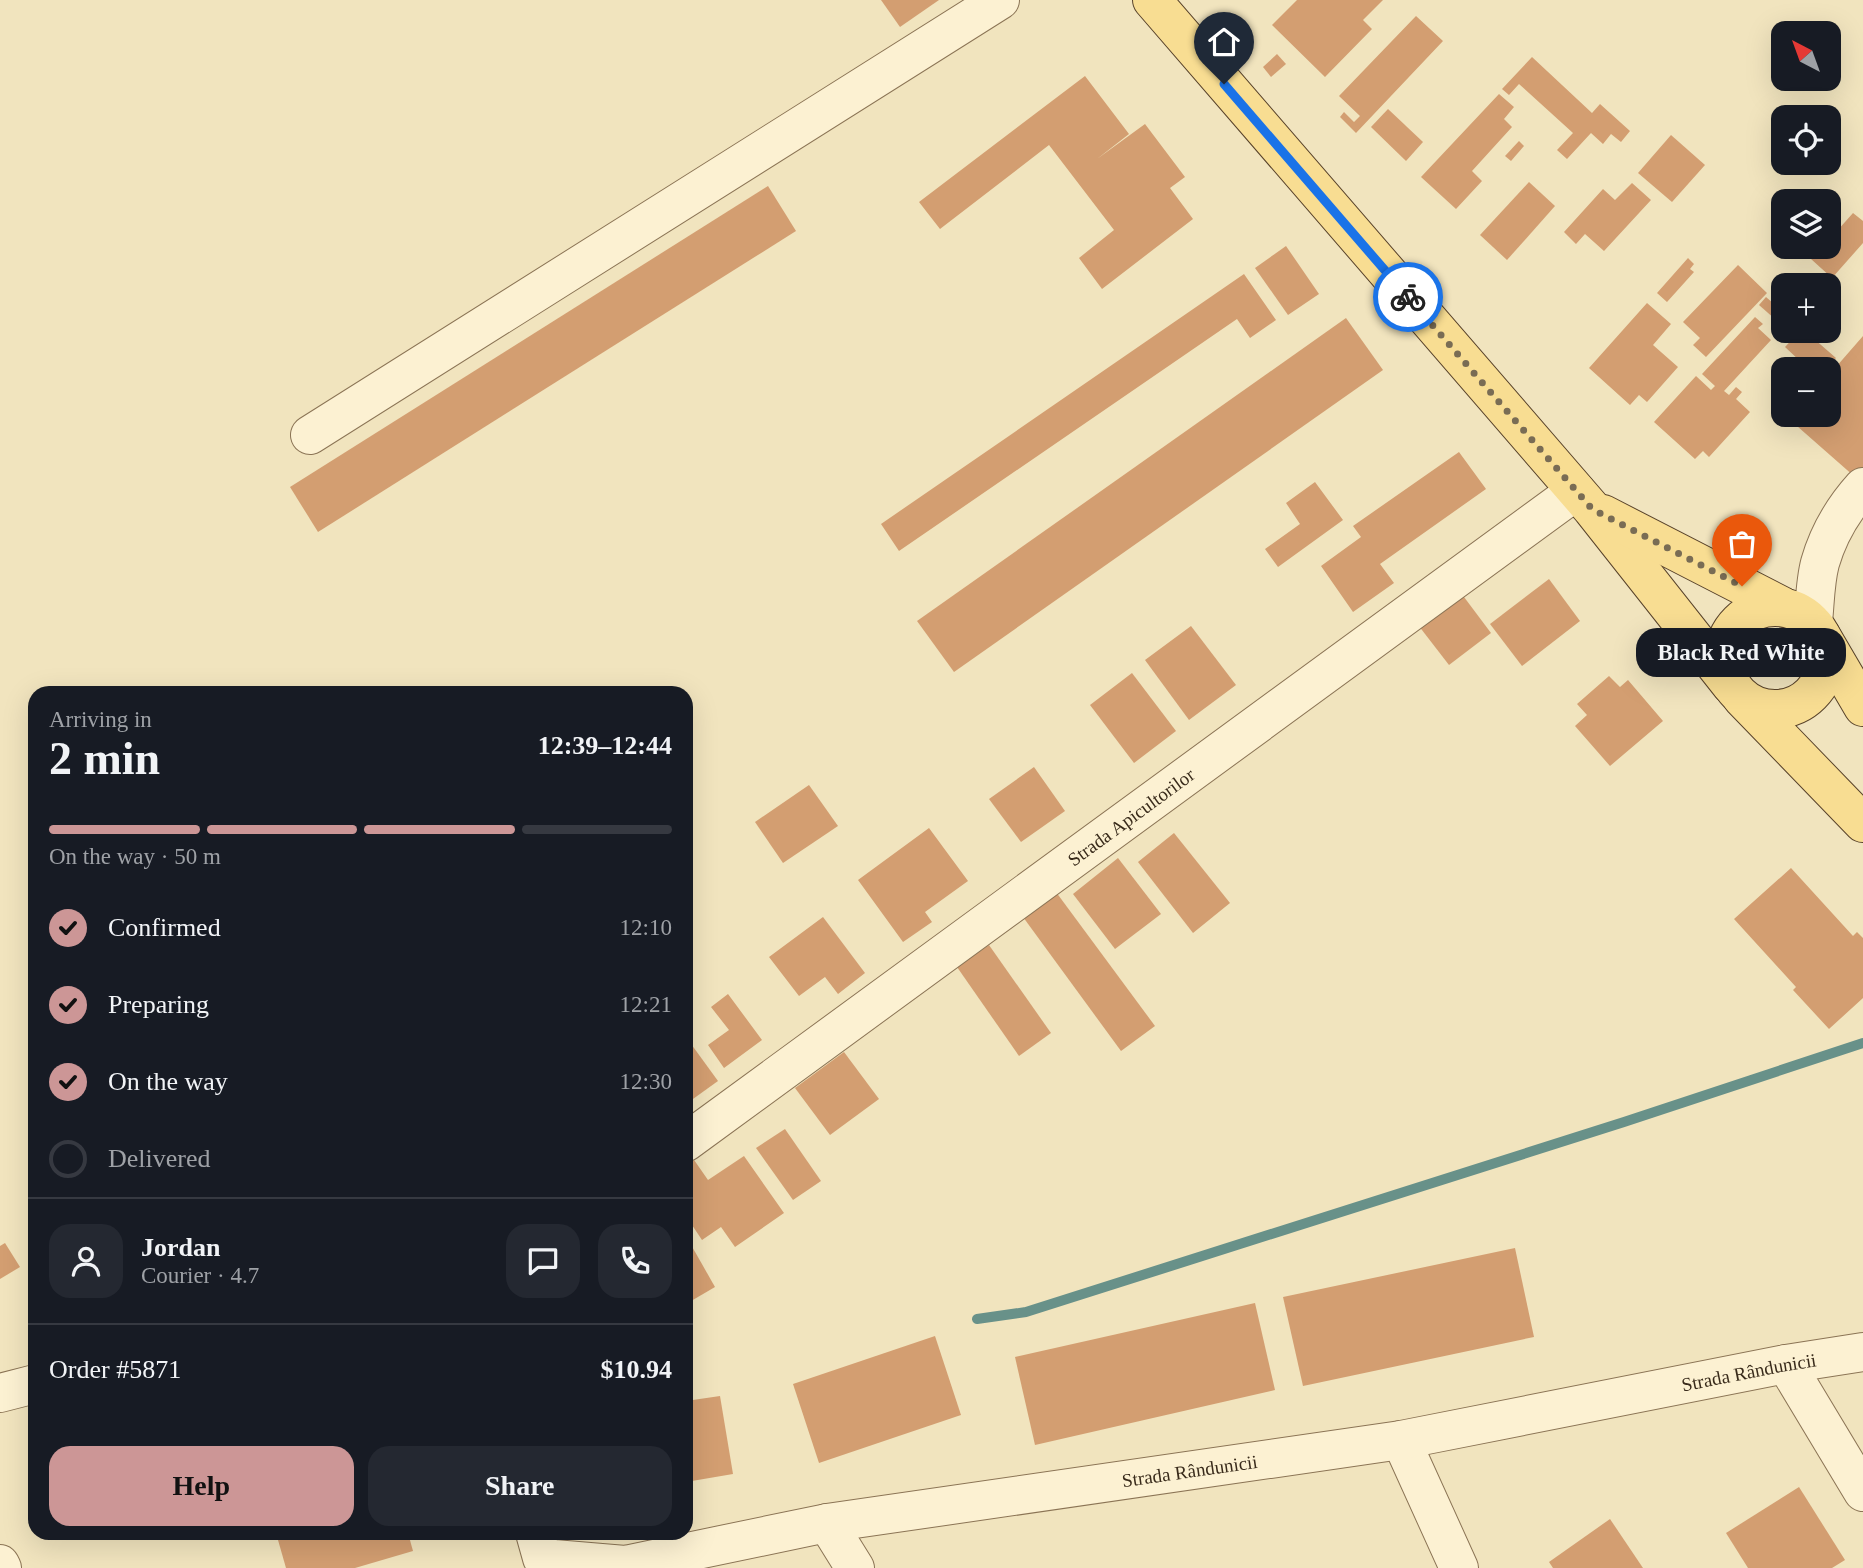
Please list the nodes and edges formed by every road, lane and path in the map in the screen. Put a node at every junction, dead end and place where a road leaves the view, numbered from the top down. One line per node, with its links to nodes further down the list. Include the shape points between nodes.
1 (999, 0): 3 (street)
2 (1152, 0): 5 (main road)
3 (310, 435)
4 (1863, 487): 6 (street, via 1833,529)
5 (1584, 500): 6 (main road); 7 (main road); 10 (street, Strada Apicultorilor)
6 (1806, 622): 7 (main road, via 1764,607 1735,625 1723,654); 7 (main road, via 1826,654 1816,688 1803,700 1770,709); 8 (main road)
7 (1736, 691): 9 (main road)
8 (1863, 707)
9 (1863, 823)
10 (693, 1137)
11 (1863, 1352): 12 (street, Strada Rândunicii)
12 (1786, 1364): 15 (street, Strada Rândunicii); 16 (street)
13 (28, 1386): 14 (street)
14 (0, 1393)
15 (1401, 1440): 17 (street, Strada Rândunicii); 20 (street)
16 (1863, 1492)
17 (827, 1523): 18 (street, Strada Rândunicii, via 625,1565); 19 (street)
18 (537, 1553)
19 (855, 1568)
20 (1459, 1568)

